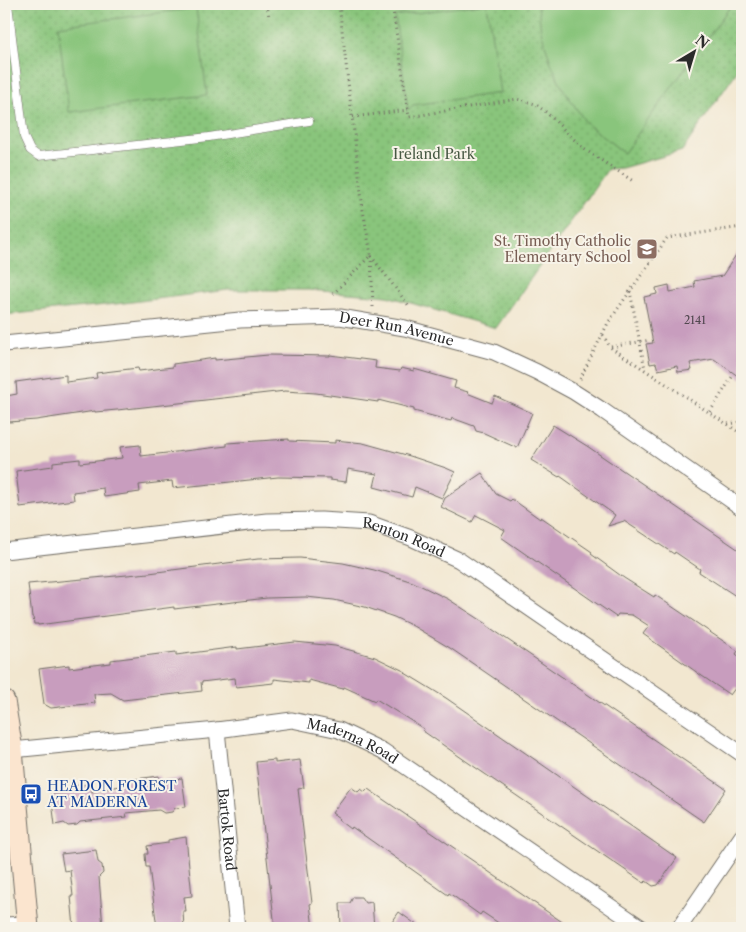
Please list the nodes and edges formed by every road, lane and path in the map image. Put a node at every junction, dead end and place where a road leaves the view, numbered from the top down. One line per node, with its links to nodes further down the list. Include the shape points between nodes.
1 (8, 4): 8 (lane, via 24,137 30,150 38,156 209,137)
2 (267, 4): 5 (path)
3 (339, 4): 7 (path)
4 (392, 4): 6 (path)
5 (269, 17)
6 (408, 110): 7 (path); 9 (path, via 410,117 517,99 535,104 584,150)
7 (353, 117): 11 (path)
8 (309, 121)
9 (633, 181)
10 (742, 227): 12 (path, via 667,238)
11 (371, 255): 13 (path); 14 (path); 15 (path)
12 (630, 291): 16 (path); 18 (path)
13 (333, 294)
14 (409, 306)
15 (373, 322): 19 (street, Deer Run Avenue, via 340,317 240,320); 23 (street, Deer Run Avenue, via 494,352)
16 (603, 335): 20 (path); 23 (path)
17 (650, 340): 18 (path)
18 (640, 342): 20 (path); 21 (path)
19 (4, 344)
20 (610, 347): 21 (path)
21 (645, 370): 24 (path)
22 (732, 377): 24 (path)
23 (574, 392): 28 (street, Deer Run Avenue)
24 (710, 412): 26 (path)
25 (742, 422): 26 (path)
26 (728, 424): 27 (path)
27 (742, 434)
28 (742, 508)
29 (4, 551): 33 (street, Renton Road, via 267,521 369,523 458,560)
30 (4, 701): 32 (street)
31 (217, 730): 32 (street, Maderna Road); 37 (street, Bartok Road); 38 (street, Maderna Road, via 292,720 347,734 383,751)
32 (12, 750): 36 (street)
33 (742, 754)
34 (742, 836): 39 (street)
35 (4, 925): 36 (street)
36 (28, 926)
37 (237, 928)
38 (642, 928)
39 (678, 928)

